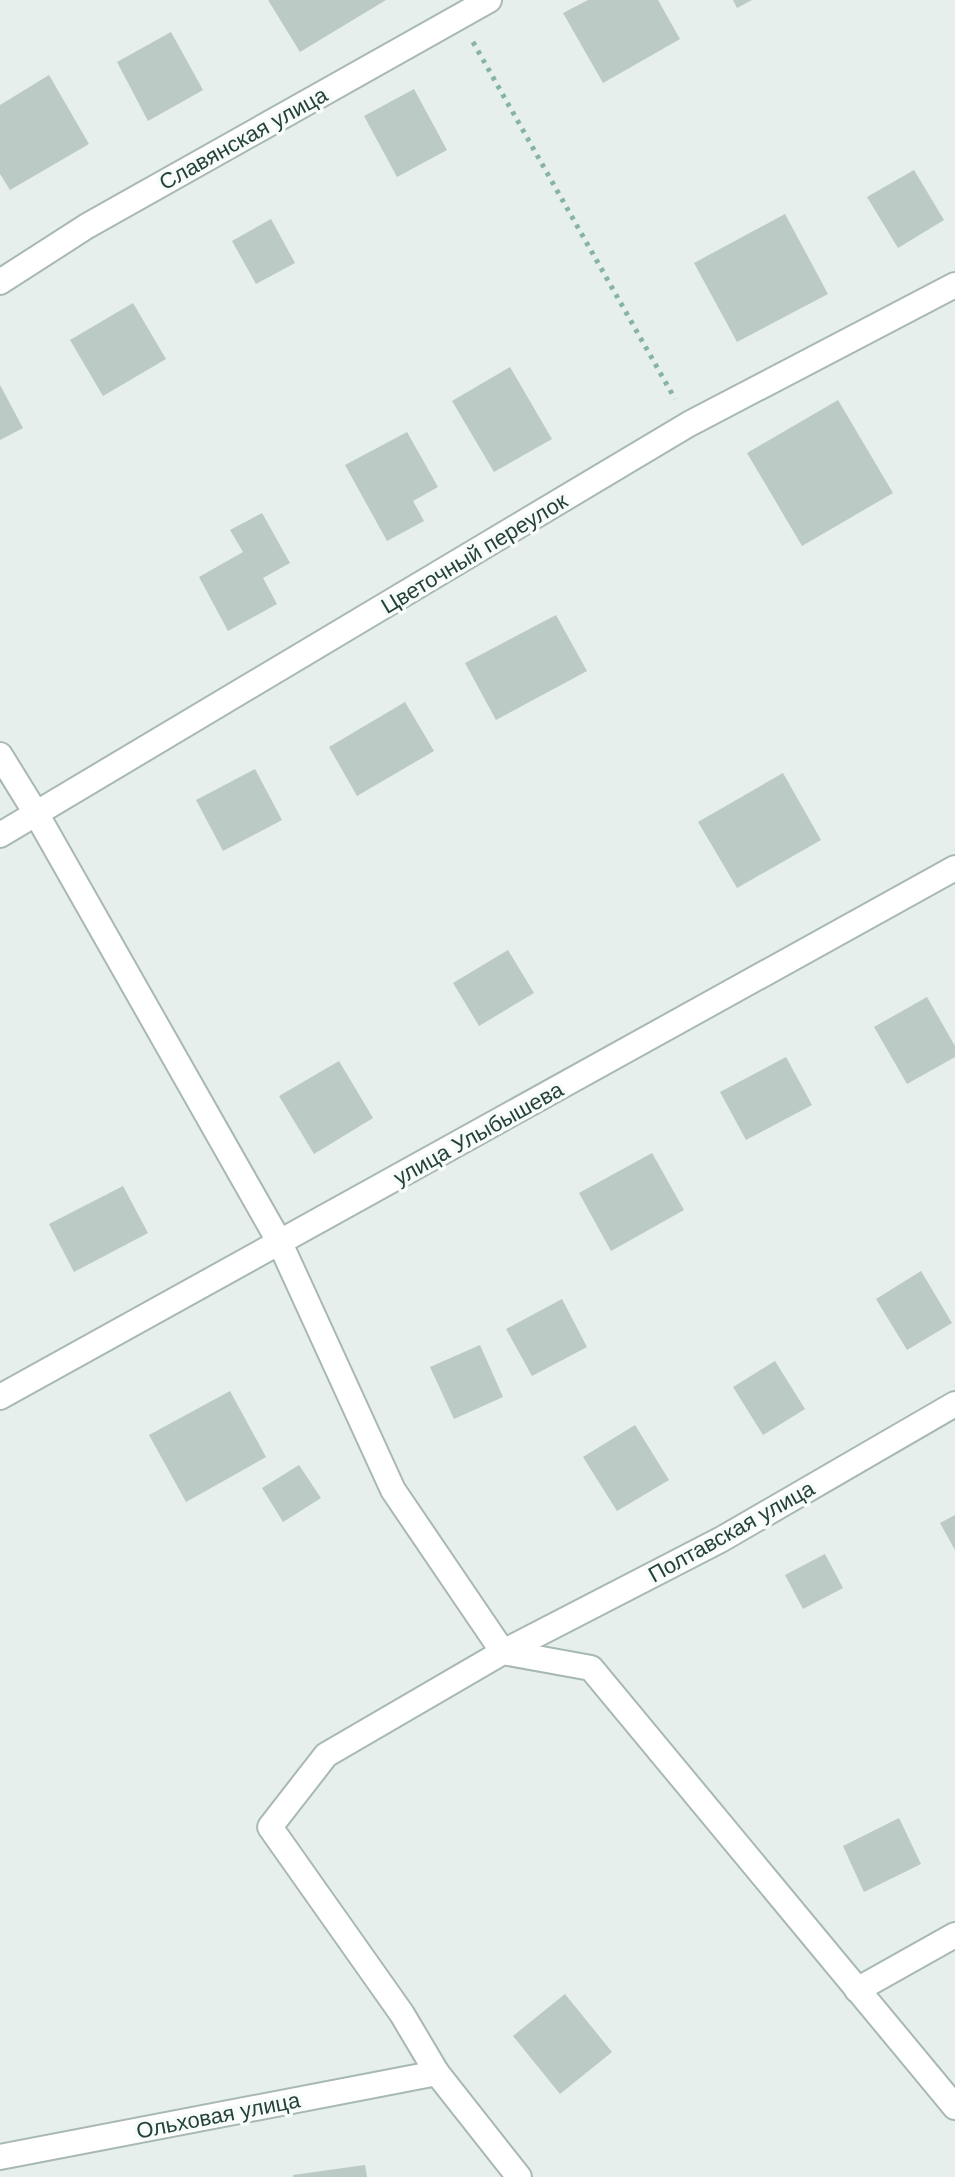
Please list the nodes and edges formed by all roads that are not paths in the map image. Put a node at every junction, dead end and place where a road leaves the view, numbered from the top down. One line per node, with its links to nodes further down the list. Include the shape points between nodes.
1 (489, 0): 2 (street, Славянская улица)
2 (454, 9): 3 (street, Славянская улица)
3 (0, 282)
4 (955, 285): 6 (street, Цветочный переулок, via 689,424)
5 (0, 755): 6 (street)
6 (37, 815): 7 (street, Цветочный переулок); 9 (street)
7 (0, 835)
8 (955, 868): 9 (street, улица Улыбышева)
9 (280, 1243): 10 (street, улица Улыбышева); 12 (street, via 393,1490)
10 (0, 1397)
11 (955, 1404): 12 (street, Полтавская улица, via 722,1539)
12 (503, 1652): 14 (street, via 591,1668); 15 (street, Полтавская улица, via 326,1755 270,1827 402,2014)
13 (955, 1935): 14 (street)
14 (857, 1990): 16 (street)
15 (437, 2073): 17 (street, Ольховая улица); 18 (street)
16 (955, 2107)
17 (0, 2157)
18 (519, 2177)

